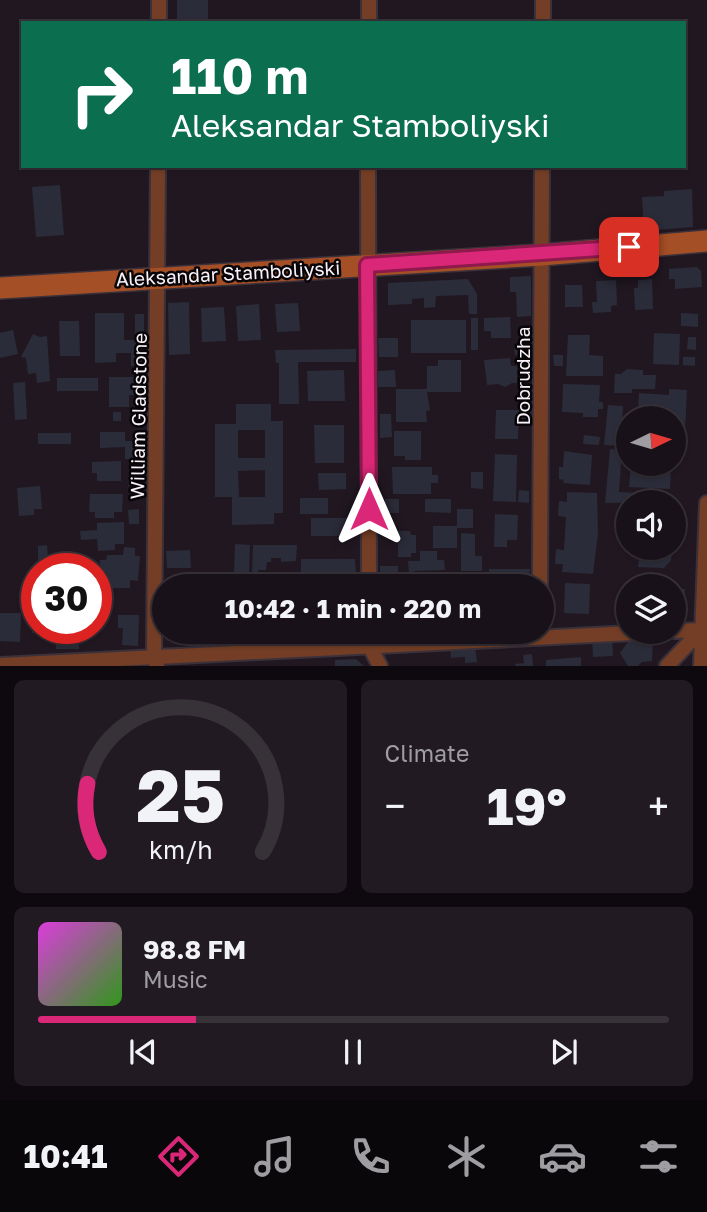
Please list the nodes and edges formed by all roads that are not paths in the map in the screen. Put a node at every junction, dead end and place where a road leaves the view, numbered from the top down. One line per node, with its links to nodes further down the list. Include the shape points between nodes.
1 (159, 0): 4 (street)
2 (369, 0): 5 (street)
3 (543, 0): 6 (street)
4 (159, 21)
5 (369, 21)
6 (543, 21)
7 (158, 168): 13 (street, William Gladstone)
8 (368, 168): 12 (street)
9 (542, 168): 11 (street, Dobrudzha)
10 (707, 241): 11 (main road, Aleksandar Stamboliyski)
11 (542, 255): 12 (main road, Aleksandar Stamboliyski); 17 (street, Dobrudzha)
12 (367, 265): 13 (main road, Aleksandar Stamboliyski); 16 (street)
13 (159, 277): 14 (main road, Aleksandar Stamboliyski); 24 (street, William Gladstone)
14 (0, 288)
15 (707, 502): 18 (street)
16 (369, 574)
17 (540, 574)
18 (705, 629): 19 (street); 27 (street); 28 (street)
19 (686, 630)
20 (616, 633): 21 (street)
21 (554, 634)
22 (316, 644): 24 (street)
23 (371, 644): 26 (street)
24 (156, 662): 25 (street)
25 (0, 664)
26 (380, 666)
27 (667, 666)
28 (701, 666)

